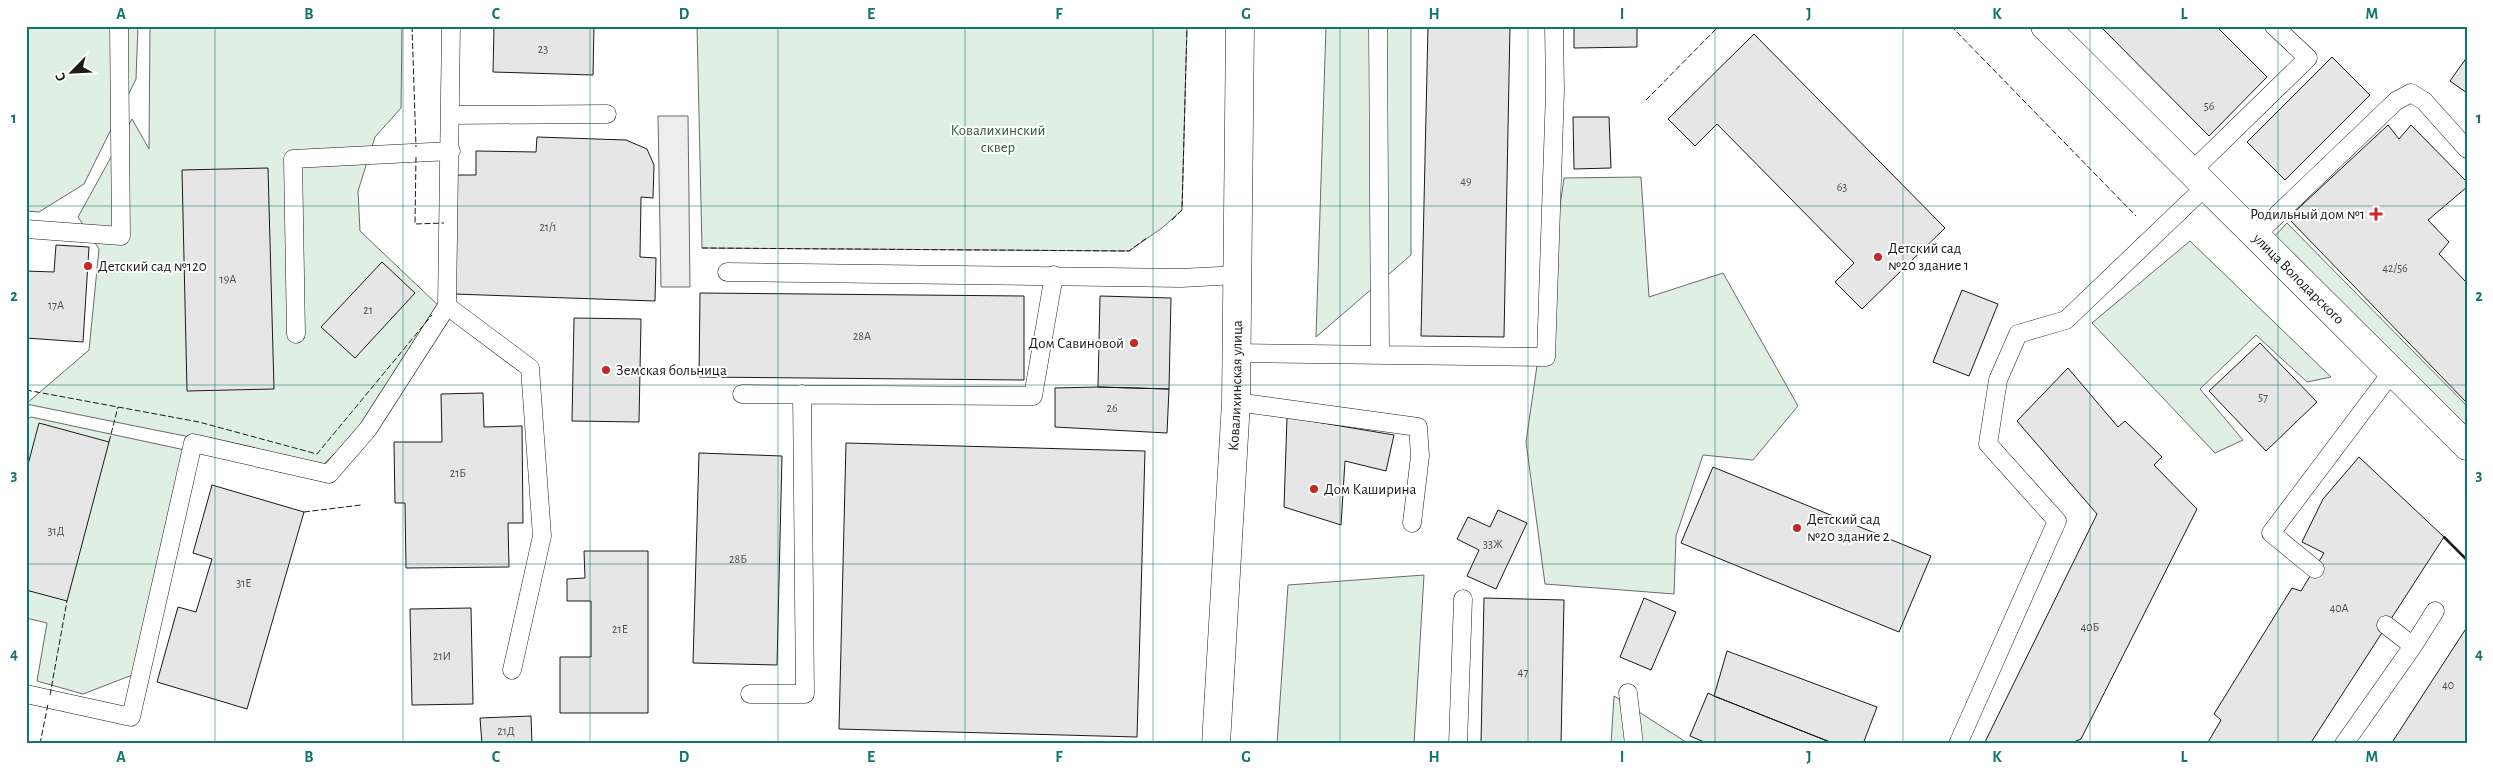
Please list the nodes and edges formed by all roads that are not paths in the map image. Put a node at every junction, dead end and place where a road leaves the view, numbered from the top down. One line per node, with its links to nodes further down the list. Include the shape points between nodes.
1 (119, 26): 13 (lane, via 121,236)
2 (451, 26): 9 (lane)
3 (1240, 26): 17 (street, Ковалихинская улица)
4 (1378, 26): 21 (lane)
5 (1554, 26): 21 (lane, via 1555,90 1546,357)
6 (2045, 26): 12 (street, улица Володарского)
7 (2274, 26): 12 (lane, via 2308,58)
8 (607, 114): 9 (lane)
9 (451, 115): 11 (lane)
10 (2467, 148): 14 (lane, via 2424,101 2411,93 2396,101)
11 (451, 152): 18 (lane); 19 (lane, via 293,159)
12 (2199, 179): 14 (street, улица Володарского); 40 (lane, via 2066,320 2018,334 1998,380 1988,444 2057,521)
13 (26, 229)
14 (2255, 236): 22 (street, улица Володарского)
15 (727, 272): 16 (lane)
16 (1054, 275): 17 (lane, via 1181,278); 24 (lane, via 1033,396)
17 (1238, 275): 20 (street, Ковалихинская улица)
18 (447, 306): 33 (lane, via 530,368 542,536); 35 (lane, via 368,428 329,474 193,443 131,717)
19 (296, 334)
20 (1236, 353): 21 (lane); 25 (street, Ковалихинская улица)
21 (1380, 355)
22 (2392, 372): 26 (street, улица Володарского); 28 (lane, via 2270,533)
23 (742, 394): 24 (lane)
24 (802, 394): 36 (lane, via 805,694)
25 (1236, 402): 27 (lane, via 1418,428 1420,456); 37 (street, Ковалихинская улица)
26 (2467, 446)
27 (1412, 523)
28 (2315, 569)
29 (1463, 599): 38 (lane)
30 (2435, 611): 32 (lane)
31 (2386, 625): 32 (lane)
32 (2413, 646): 41 (lane)
33 (512, 670)
34 (1628, 693): 39 (lane)
35 (26, 694)
36 (750, 694)
37 (1216, 744)
38 (1458, 744)
39 (1634, 744)
40 (1958, 744)
41 (2344, 744)

